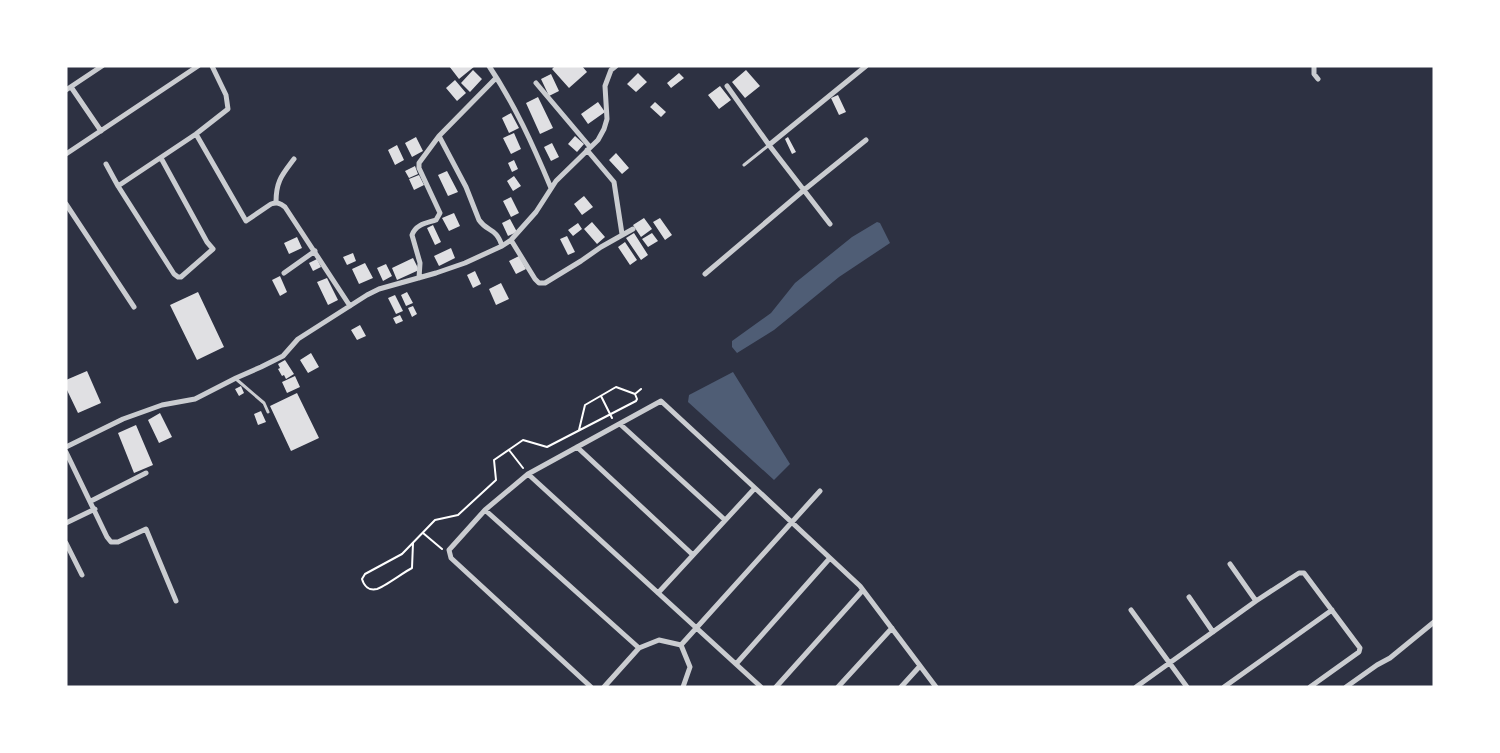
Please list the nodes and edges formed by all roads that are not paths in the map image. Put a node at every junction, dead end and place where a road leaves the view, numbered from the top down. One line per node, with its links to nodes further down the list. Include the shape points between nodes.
1 (102, 66): 12 (street)
2 (198, 66): 13 (street)
3 (212, 66): 14 (street, via 226,95 228,109)
4 (489, 66): 8 (street)
5 (616, 66): 18 (street, via 605,86 608,119 598,140)
6 (866, 66): 17 (street)
7 (1314, 66): 9 (street)
8 (496, 78): 15 (street); 25 (street, via 526,131)
9 (1318, 79)
10 (536, 83): 18 (street)
11 (727, 86): 17 (street)
12 (69, 88): 13 (street)
13 (101, 131): 19 (street)
14 (196, 134): 20 (street); 27 (street, via 246,221)
15 (439, 136): 33 (street, via 479,220 495,232); 37 (street, via 419,163 440,213 436,220 422,224 412,235 420,263)
16 (866, 140): 26 (street)
17 (769, 145): 23 (lane); 26 (street)
18 (589, 149): 25 (street); 31 (street, via 614,182)
19 (66, 154)
20 (160, 158): 24 (street); 24 (street, via 213,249 184,276 181,278 174,274)
21 (294, 159): 27 (street, via 279,180)
22 (106, 164): 24 (street)
23 (744, 165)
24 (118, 186)
25 (551, 188): 32 (street, via 536,212)
26 (804, 190): 29 (street); 36 (street)
27 (276, 202): 34 (street, via 286,207)
28 (66, 204): 39 (street)
29 (830, 224)
30 (633, 229): 31 (street)
31 (622, 234): 32 (street, via 545,283 535,279)
32 (511, 240): 33 (street)
33 (502, 246): 37 (street, via 465,263)
34 (316, 251): 35 (street); 38 (street)
35 (284, 273)
36 (705, 274)
37 (418, 278): 38 (street, via 379,290)
38 (350, 306): 40 (street, via 298,338 283,356)
39 (134, 307)
40 (236, 378): 41 (lane, via 264,403); 43 (street, via 194,399 162,404 123,419)
41 (268, 412)
42 (617, 425): 44 (street); 48 (street, via 661,401); 53 (street)
43 (66, 447)
44 (577, 447): 47 (street); 57 (street)
45 (66, 452): 50 (street)
46 (146, 473): 50 (street)
47 (528, 474): 52 (street); 62 (street)
48 (755, 488): 53 (street); 55 (street)
49 (820, 491): 55 (street)
50 (91, 501): 51 (street)
51 (95, 509): 54 (street); 64 (street, via 111,542 146,529)
52 (485, 510): 73 (street); 77 (street, via 449,550 451,558)
53 (725, 520): 57 (street)
54 (66, 523)
55 (792, 523): 58 (street); 69 (street)
56 (66, 543): 60 (street)
57 (693, 555): 62 (street)
58 (830, 558): 61 (street); 75 (street)
59 (1230, 564): 65 (street)
60 (82, 575)
61 (863, 590): 70 (street); 81 (street)
62 (658, 593): 69 (street)
63 (1189, 597): 71 (street)
64 (176, 601)
65 (1256, 601): 67 (street, via 1302,572); 71 (street)
66 (1131, 610): 74 (street)
67 (1332, 610): 87 (street); 88 (street, via 1360,651)
68 (1434, 622): 89 (street, via 1390,658)
69 (696, 628): 72 (street); 75 (street)
70 (892, 628): 76 (street); 82 (street)
71 (1213, 632): 74 (street)
72 (681, 645): 73 (street, via 659,640); 79 (street, via 690,667)
73 (639, 648): 78 (street)
74 (1170, 663): 85 (street); 86 (street)
75 (736, 664): 80 (street)
76 (920, 666): 83 (street); 84 (street)
77 (592, 687)
78 (604, 687)
79 (683, 687)
80 (761, 687)
81 (776, 687)
82 (838, 687)
83 (901, 687)
84 (936, 687)
85 (1136, 687)
86 (1187, 687)
87 (1224, 687)
88 (1310, 687)
89 (1346, 687)

